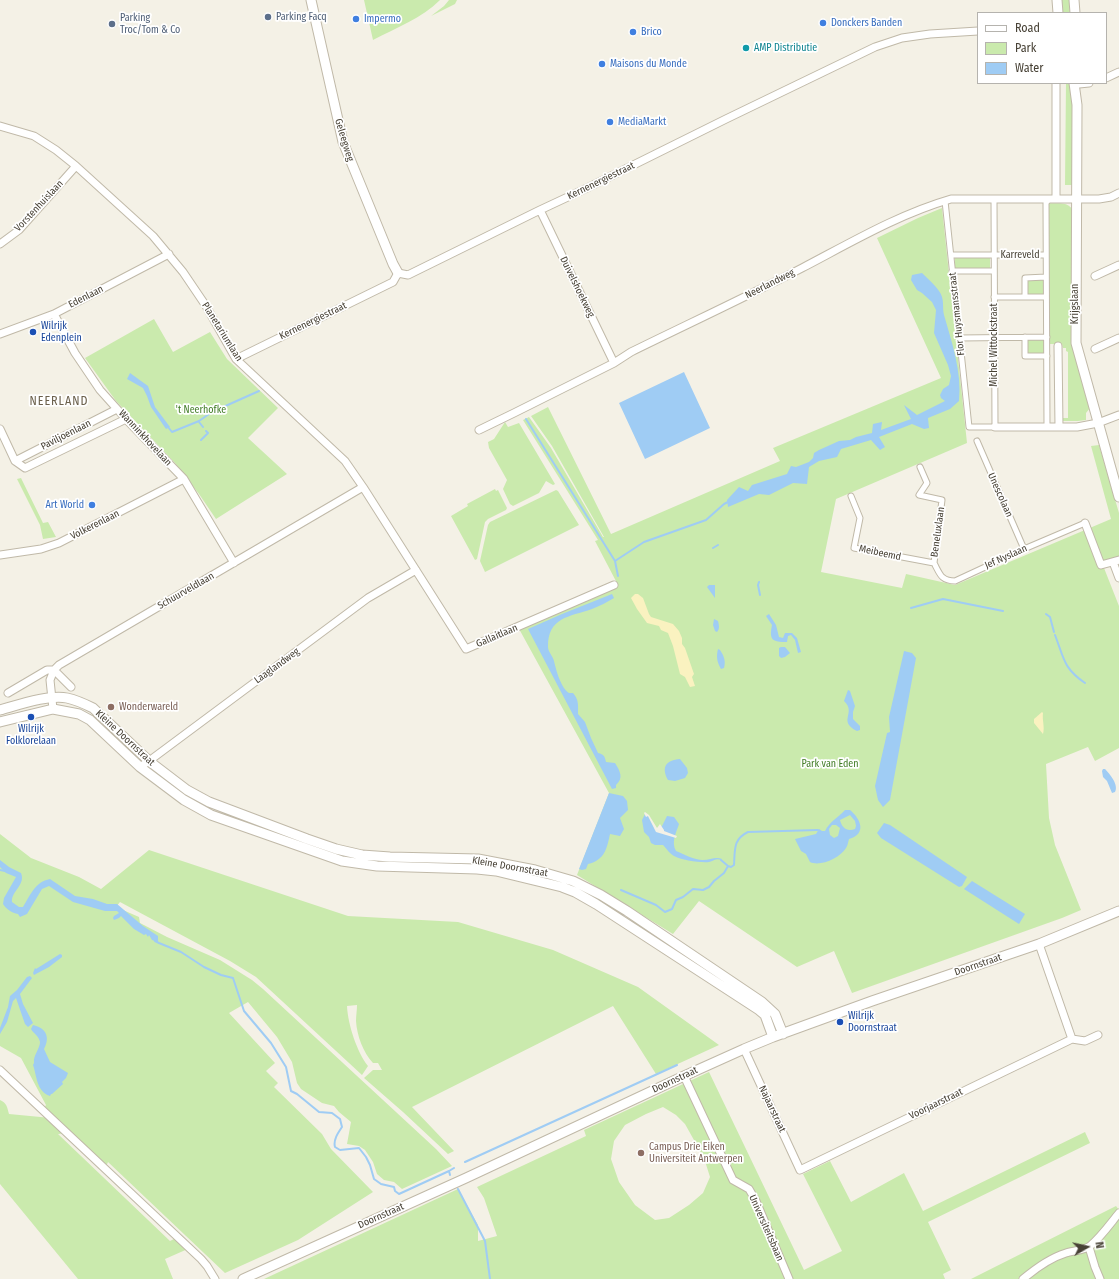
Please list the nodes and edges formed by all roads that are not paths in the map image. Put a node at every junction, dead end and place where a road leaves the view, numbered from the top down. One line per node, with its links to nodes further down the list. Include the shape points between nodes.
1 (311, 0): 27 (street, Geleegweg, via 343,142)
2 (1057, 0): 4 (street)
3 (1074, 0): 5 (street)
4 (1058, 12)
5 (1075, 12)
6 (977, 31): 18 (street, Kernenergiestraat, via 902,38 875,47)
7 (1119, 72): 8 (street)
8 (1107, 78)
9 (1056, 84): 15 (street)
10 (1080, 84): 16 (street, Krijgslaan, via 1077,104)
11 (0, 126): 12 (street, Planetariumlaan, via 34,136)
12 (76, 166): 19 (street, Vorstenhuislaan, via 19,230); 20 (street, Planetariumlaan, via 153,236)
13 (1119, 193): 16 (street, Neerlandweg, via 1105,198)
14 (994, 199): 15 (street, Neerlandweg); 17 (street, Neerlandweg); 22 (street, Michel Wittockstraat)
15 (1052, 199): 16 (street, Neerlandweg); 23 (street, via 1046,203)
16 (1076, 200): 48 (street, Krijgslaan, via 1076,343)
17 (945, 201): 21 (street, Flor Huysmansstraat); 44 (street, Neerlandweg, via 913,212 874,231 631,352)
18 (540, 210): 27 (street, Kernenergiestraat, via 408,275); 44 (street, Duivelshoekweg)
19 (0, 244)
20 (169, 254): 33 (street, Edenlaan); 43 (street, Planetariumlaan, via 206,306)
21 (951, 255): 22 (street, Karreveld); 25 (street, Flor Huysmansstraat)
22 (994, 255): 23 (street, Karreveld); 26 (street, Michel Wittockstraat)
23 (1046, 255): 29 (street)
24 (1119, 265): 28 (street)
25 (952, 271): 26 (street); 38 (street, Flor Huysmansstraat)
26 (994, 271): 30 (street, Michel Wittockstraat)
27 (398, 273): 43 (street, Kernenergiestraat, via 393,282)
28 (1095, 276)
29 (1046, 277): 31 (street, via 1025,278); 32 (street)
30 (994, 297): 31 (street); 35 (street, Michel Wittockstraat)
31 (1025, 297): 32 (street)
32 (1046, 297): 37 (street)
33 (54, 314): 34 (street, Edenlaan); 45 (street, Wanninkhovelaan, via 75,353 100,390)
34 (0, 334)
35 (994, 337): 36 (street); 38 (street); 51 (street, Michel Wittockstraat)
36 (1025, 337): 37 (street); 42 (street, via 1025,356)
37 (1047, 337): 42 (street)
38 (960, 338): 51 (street, Flor Huysmansstraat, via 969,427)
39 (1119, 338): 41 (street)
40 (1058, 346): 50 (street)
41 (1095, 349)
42 (1047, 356): 49 (street)
43 (236, 359): 58 (street, Planetariumlaan, via 340,457)
44 (614, 363): 53 (street, Neerlandweg)
45 (117, 409): 47 (street, Wanninkhovelaan); 55 (street, Paviljoenlaan)
46 (1119, 415): 48 (street)
47 (126, 419): 55 (street, Paviljoenlaan, via 25,468); 57 (street, Wanninkhovelaan)
48 (1098, 423): 50 (street); 60 (street, Krijgslaan)
49 (1047, 427): 50 (street); 51 (street)
50 (1059, 427)
51 (995, 428)
52 (0, 429): 55 (street)
53 (479, 430)
54 (977, 441): 62 (street, Unescolaan)
55 (15, 461)
56 (920, 467): 66 (street, Beneluxlaan, via 927,483 919,495 942,500)
57 (184, 479): 63 (street, Volkerenlaan, via 59,543 42,549); 65 (street, Wanninkhovelaan)
58 (363, 487): 65 (street, Schuurveldlaan); 67 (street, Planetariumlaan)
59 (851, 496): 66 (street, Meibeemd, via 860,518 854,548)
60 (1119, 497)
61 (1085, 523): 62 (street, Jef Nyslaan); 64 (street, via 1101,565)
62 (1024, 549): 66 (street, Jef Nyslaan, via 955,581 943,579)
63 (0, 554)
64 (1116, 561): 68 (street)
65 (234, 563): 70 (street, Schuurveldlaan)
66 (934, 563)
67 (416, 570): 69 (street, Gallaitlaan, via 466,649); 77 (street, Laaglandweg, via 368,598)
68 (1119, 578)
69 (614, 585)
70 (54, 670): 71 (street); 72 (street, Schuurveldlaan, via 47,670); 73 (street, via 50,680)
71 (71, 687)
72 (8, 693)
73 (52, 697): 74 (street); 75 (street, Kleine Doornstraat); 77 (street, Kleine Doornstraat, via 66,698 93,708)
74 (53, 709): 76 (street, Kleine Doornstraat); 78 (street, Kleine Doornstraat, via 79,714 90,720)
75 (0, 710)
76 (0, 722)
77 (149, 761): 78 (street, Laaglandweg); 79 (street, Kleine Doornstraat)
78 (140, 767): 79 (street, Kleine Doornstraat)
79 (171, 784): 82 (street, Kleine Doornstraat, via 209,802 336,849 362,855 390,857 478,859 535,870 573,881 627,911 762,1002 775,1014); 84 (street, Kleine Doornstraat, via 184,800 211,815 342,860 377,866 496,871 575,892 759,1010 765,1015)
80 (1119, 911): 81 (street, Doornstraat)
81 (1039, 944): 82 (street, Doornstraat); 85 (street)
82 (783, 1034): 84 (street, Doornstraat)
83 (1098, 1035): 85 (street, Voorjaarstraat, via 1085,1041)
84 (773, 1037): 86 (street, Doornstraat)
85 (1072, 1038): 89 (street, Voorjaarstraat)
86 (744, 1049): 88 (street, Doornstraat); 89 (street, Najaarstraat)
87 (0, 1070): 92 (street, via 202,1259)
88 (684, 1076): 93 (street, Doornstraat); 94 (street, Universiteitsbaan, via 733,1180 749,1189 756,1201)
89 (800, 1170)
90 (1119, 1213): 91 (street)
91 (1089, 1247): 95 (street, via 1055,1257); 96 (street)
92 (215, 1279)
93 (244, 1279)
94 (788, 1279)
95 (1023, 1279)
96 (1100, 1279)

